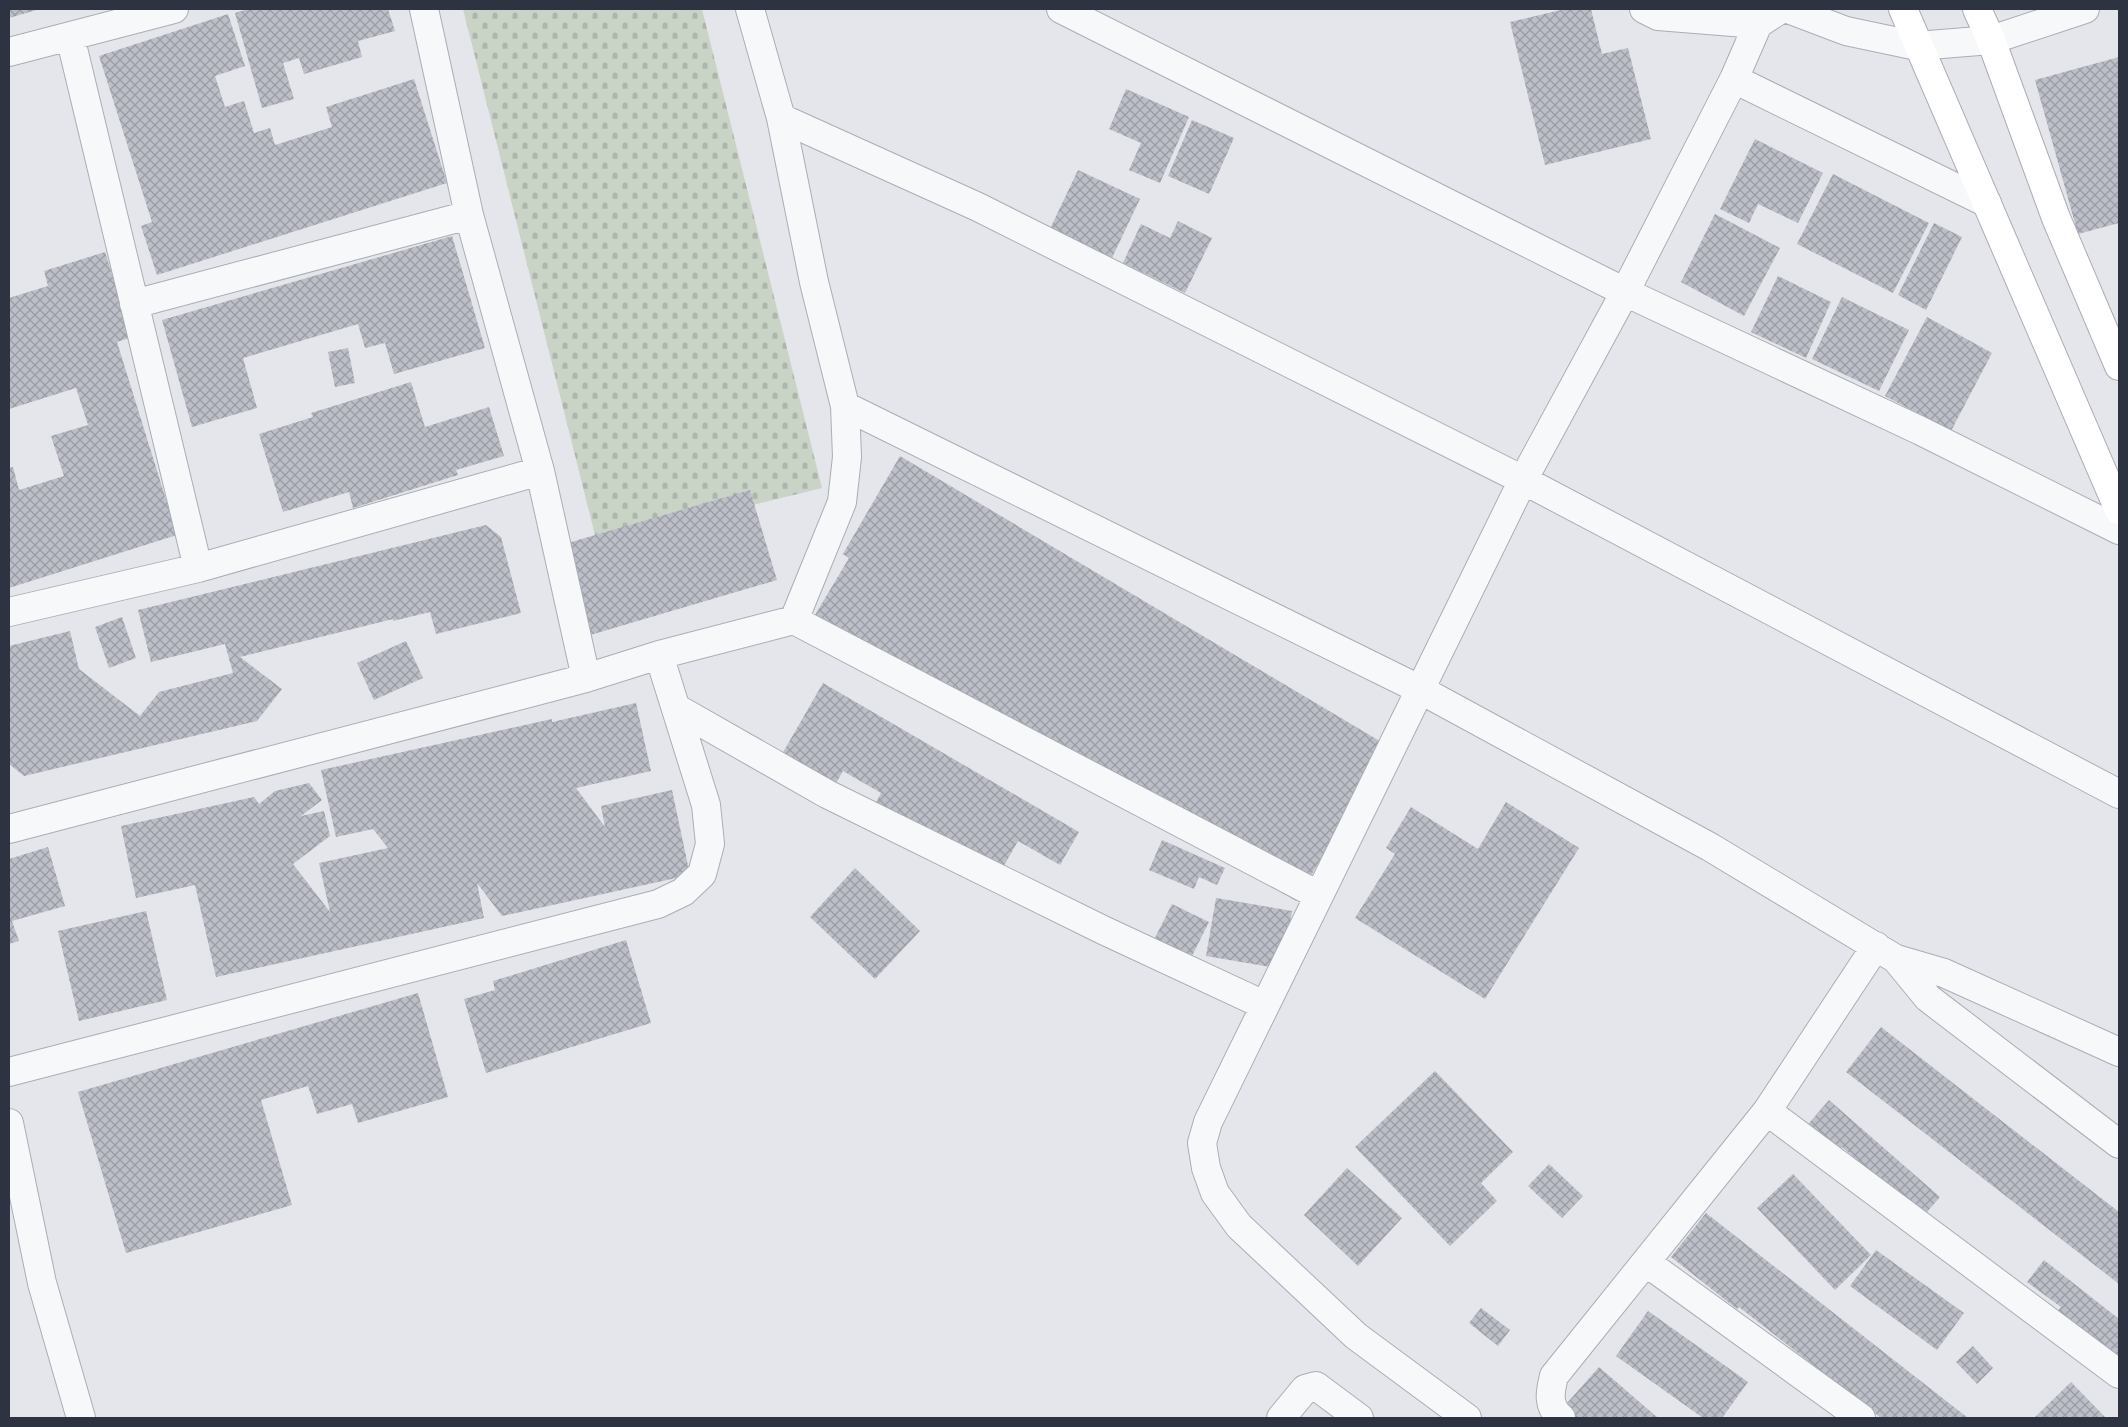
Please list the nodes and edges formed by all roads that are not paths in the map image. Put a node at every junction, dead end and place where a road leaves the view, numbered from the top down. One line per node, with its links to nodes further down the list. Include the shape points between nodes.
1 (174, 9): 13 (street)
2 (424, 9): 20 (street)
3 (750, 9): 18 (street)
4 (1060, 9): 21 (street)
5 (1644, 9): 11 (street, via 1658,16)
6 (1781, 9): 12 (street)
7 (1788, 9): 15 (street, via 1846,32)
8 (1903, 9): 15 (main road)
9 (1977, 9): 14 (main road)
10 (2085, 9): 14 (street)
11 (1727, 14): 12 (street)
12 (1758, 24): 17 (street)
13 (70, 36): 16 (street); 22 (street)
14 (1991, 40): 15 (street); 23 (main road, via 2056,218)
15 (1917, 46): 19 (main road)
16 (9, 52)
17 (1734, 79): 19 (street); 21 (street)
18 (781, 118): 24 (street, via 814,282); 26 (street, via 978,207)
19 (1987, 203): 27 (main road)
20 (469, 215): 22 (street); 25 (street)
21 (1625, 292): 26 (street); 28 (street, via 1921,431)
22 (134, 304): 29 (street)
23 (2119, 366)
24 (845, 406): 31 (street, via 847,457 842,502); 34 (street)
25 (540, 471): 29 (street); 33 (street)
26 (1523, 480): 34 (street); 36 (street)
27 (2119, 510)
28 (2119, 530)
29 (198, 568): 30 (street)
30 (9, 612)
31 (794, 620): 32 (street); 38 (street)
32 (659, 655): 33 (street); 35 (street)
33 (586, 678): 37 (street)
34 (1419, 689): 38 (street); 39 (street, via 1710,847)
35 (676, 708): 40 (street, via 826,794); 42 (street, via 706,805 710,844 702,874 683,892 658,904)
36 (2119, 794)
37 (9, 828)
38 (1318, 895): 40 (street)
39 (1886, 952): 41 (street, via 1944,973); 43 (street); 45 (street, via 1928,998)
40 (1264, 1005): 51 (street, via 1208,1122 1202,1143 1215,1193 1238,1226 1356,1336)
41 (2119, 1052)
42 (9, 1072)
43 (1767, 1112): 46 (street); 47 (street)
44 (9, 1123): 48 (street, via 42,1283)
45 (2119, 1144)
46 (1647, 1263): 52 (street, via 1554,1376 1551,1406); 53 (street)
47 (2119, 1374)
48 (81, 1418)
49 (1281, 1418): 50 (street, via 1305,1389 1316,1386)
50 (1359, 1418)
51 (1467, 1418)
52 (1561, 1418)
53 (1861, 1418)

